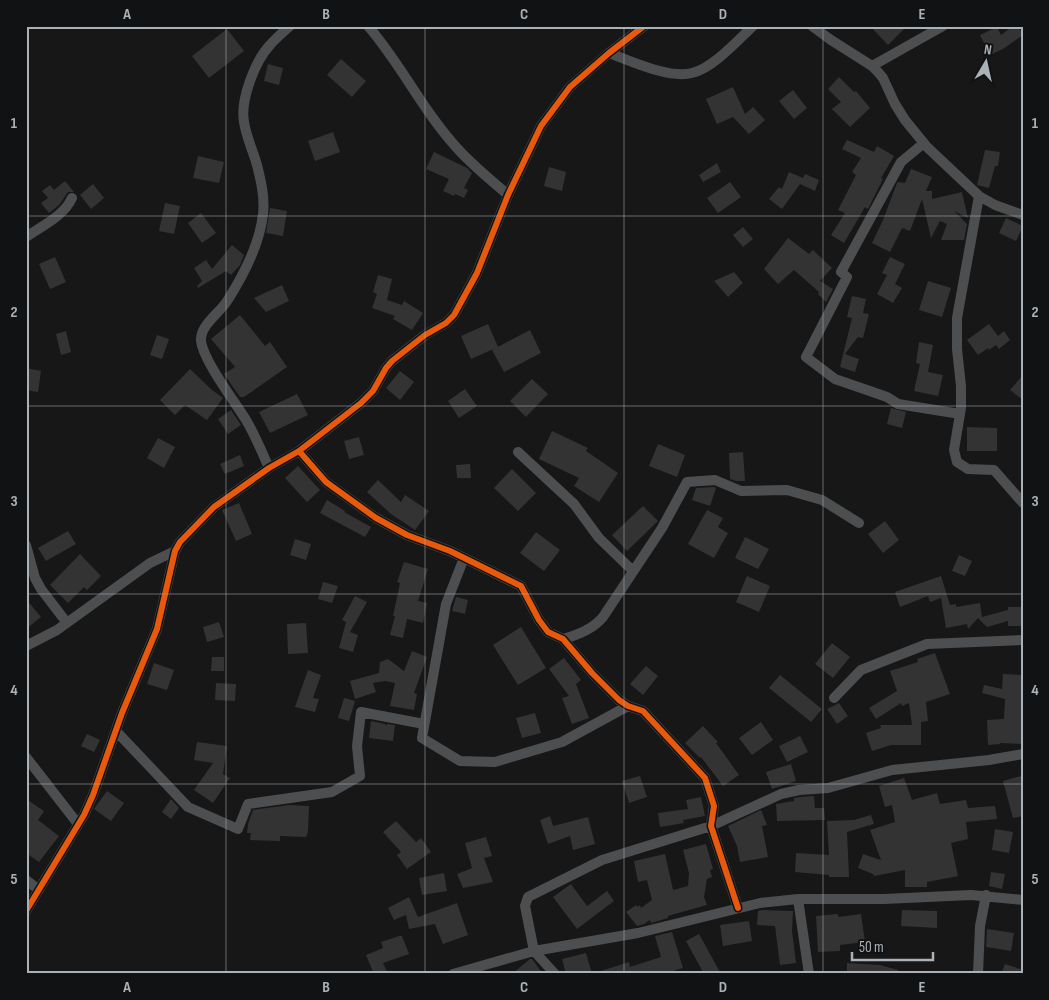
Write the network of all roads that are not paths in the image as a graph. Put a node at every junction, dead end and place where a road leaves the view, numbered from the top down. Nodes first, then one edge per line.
1 (290, 26) edge
2 (368, 26) edge
3 (644, 26) edge
4 (753, 26) edge
5 (812, 26) edge
6 (943, 26) edge
7 (609, 53) junction
8 (872, 66) junction
9 (924, 143) junction
10 (508, 195) junction
11 (979, 196) junction
12 (72, 198) dead end
13 (1023, 215) edge
14 (26, 238) edge
15 (960, 414) junction
16 (299, 451) junction
17 (518, 452) dead end
18 (269, 468) junction
19 (1023, 503) edge
20 (859, 522) dead end
21 (26, 545) edge
22 (175, 551) junction
23 (464, 558) junction
24 (633, 571) junction
25 (67, 624) junction
26 (563, 639) junction
27 (1023, 640) edge
28 (26, 646) edge
29 (834, 698) dead end
30 (628, 706) junction
31 (424, 724) junction
32 (116, 732) junction
33 (1023, 754) edge
34 (26, 757) edge
35 (78, 824) junction
36 (711, 826) junction
37 (26, 880) edge
38 (39, 890) junction
39 (986, 895) junction
40 (798, 899) junction
41 (1023, 900) edge
42 (738, 908) junction
43 (26, 911) edge
44 (534, 950) junction
45 (453, 974) edge
46 (554, 974) edge
47 (809, 974) edge
48 (978, 974) edge

1 - 18 street
2 - 10 street
3 - 7 street
4 - 7 street
5 - 8 street
6 - 8 street
7 - 10 street
8 - 9 street
9 - 11 street
9 - 15 street
10 - 16 street
11 - 13 street
11 - 15 street
12 - 14 street
15 - 19 street
16 - 18 street
16 - 23 street
17 - 24 street
18 - 22 street
20 - 24 street
21 - 25 street
22 - 25 street
22 - 32 street
23 - 26 street
23 - 31 street
24 - 26 street
25 - 28 street
26 - 30 street
27 - 29 street
30 - 31 street
30 - 36 street
31 - 32 street
32 - 35 street
33 - 36 street
34 - 35 street
35 - 38 street
36 - 42 street
36 - 44 street
37 - 38 street
38 - 43 street
39 - 40 street
39 - 41 street
39 - 48 street
40 - 42 street
40 - 47 street
42 - 44 street
44 - 45 street
44 - 46 street

